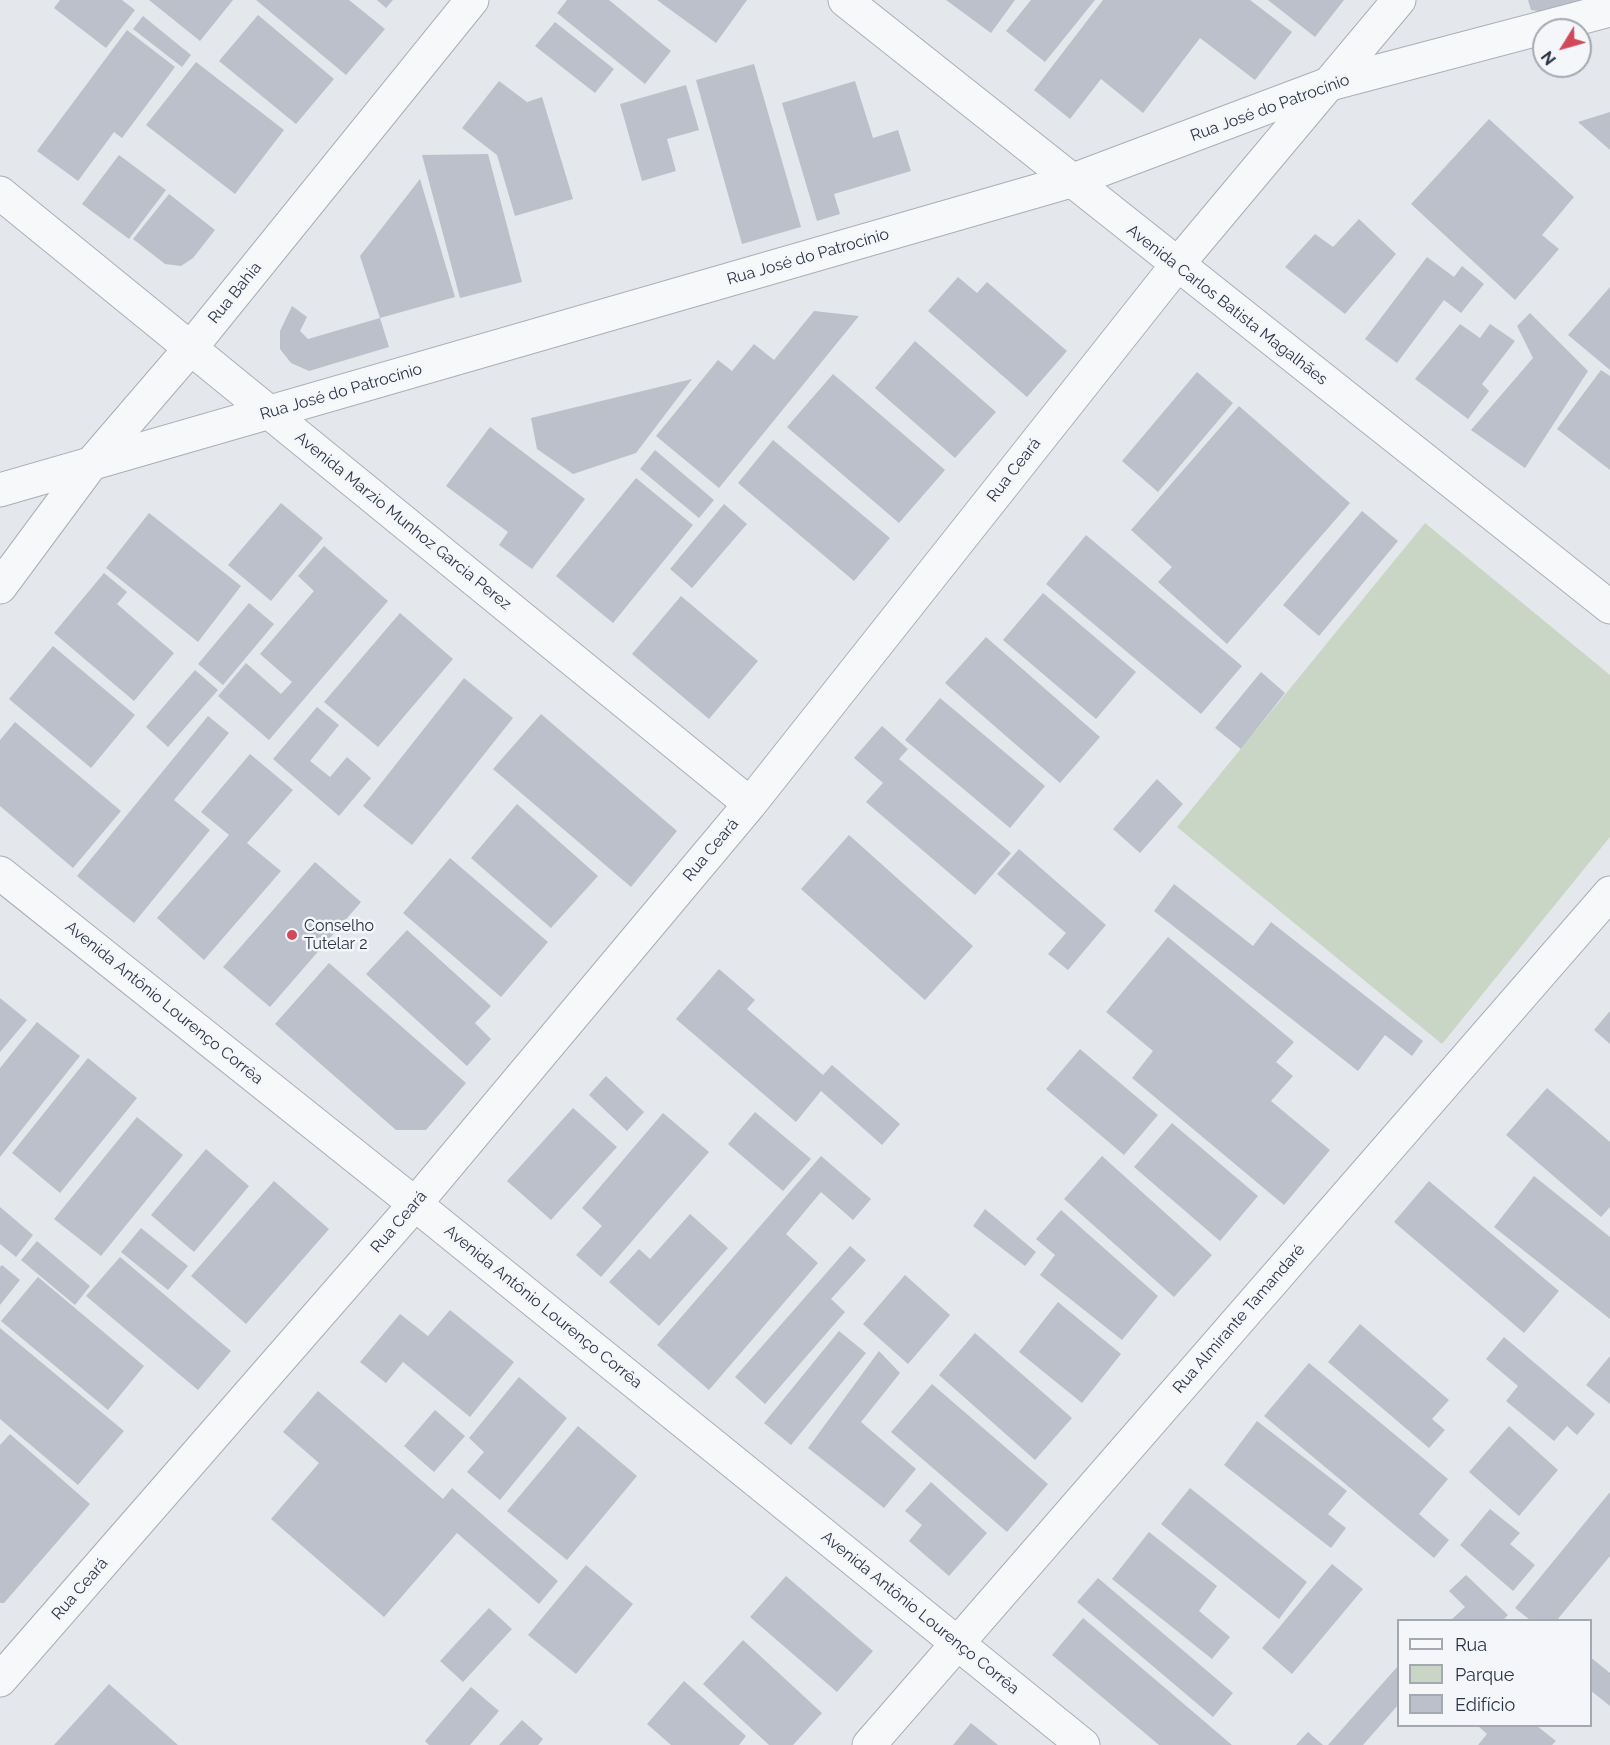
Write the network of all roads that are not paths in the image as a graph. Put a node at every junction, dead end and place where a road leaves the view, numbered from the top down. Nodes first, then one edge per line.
1 (472, 0) edge
2 (845, 0) edge
3 (1399, 0) edge
4 (1610, 10) edge
5 (1326, 85) junction
6 (1071, 181) junction
7 (0, 193) edge
8 (1176, 265) junction
9 (189, 350) junction
10 (269, 412) junction
11 (91, 464) junction
12 (0, 490) edge
13 (0, 587) edge
14 (1610, 607) edge
15 (750, 804) junction
16 (0, 873) edge
17 (1610, 893) edge
18 (415, 1204) junction
19 (957, 1643) junction
20 (0, 1680) edge
21 (869, 1745) edge
22 (1083, 1745) edge

1 - 9 street, Rua Bahia
2 - 6 street, Avenida Carlos Batista Magalhães
3 - 5 street, Rua Ceará
4 - 5 street, Rua José do Patrocínio
5 - 6 street, Rua José do Patrocínio
5 - 8 street, Rua Ceará
6 - 8 street, Avenida Carlos Batista Magalhães
6 - 10 street, Rua José do Patrocínio
7 - 9 street, Avenida Marzio Munhoz Garcia Perez
8 - 14 street, Avenida Carlos Batista Magalhães
8 - 15 street, Rua Ceará
9 - 10 street, Avenida Marzio Munhoz Garcia Perez
9 - 11 street, Rua Bahia
10 - 11 street, Rua José do Patrocínio
10 - 15 street, Avenida Marzio Munhoz Garcia Perez
11 - 12 street, Rua José do Patrocínio
11 - 13 street, Rua Bahia
15 - 18 street, Rua Ceará
16 - 18 street, Avenida Antônio Lourenço Corrêa
17 - 19 street, Rua Almirante Tamandaré
18 - 19 street, Avenida Antônio Lourenço Corrêa
18 - 20 street, Rua Ceará
19 - 21 street, Rua Almirante Tamandaré
19 - 22 street, Avenida Antônio Lourenço Corrêa

